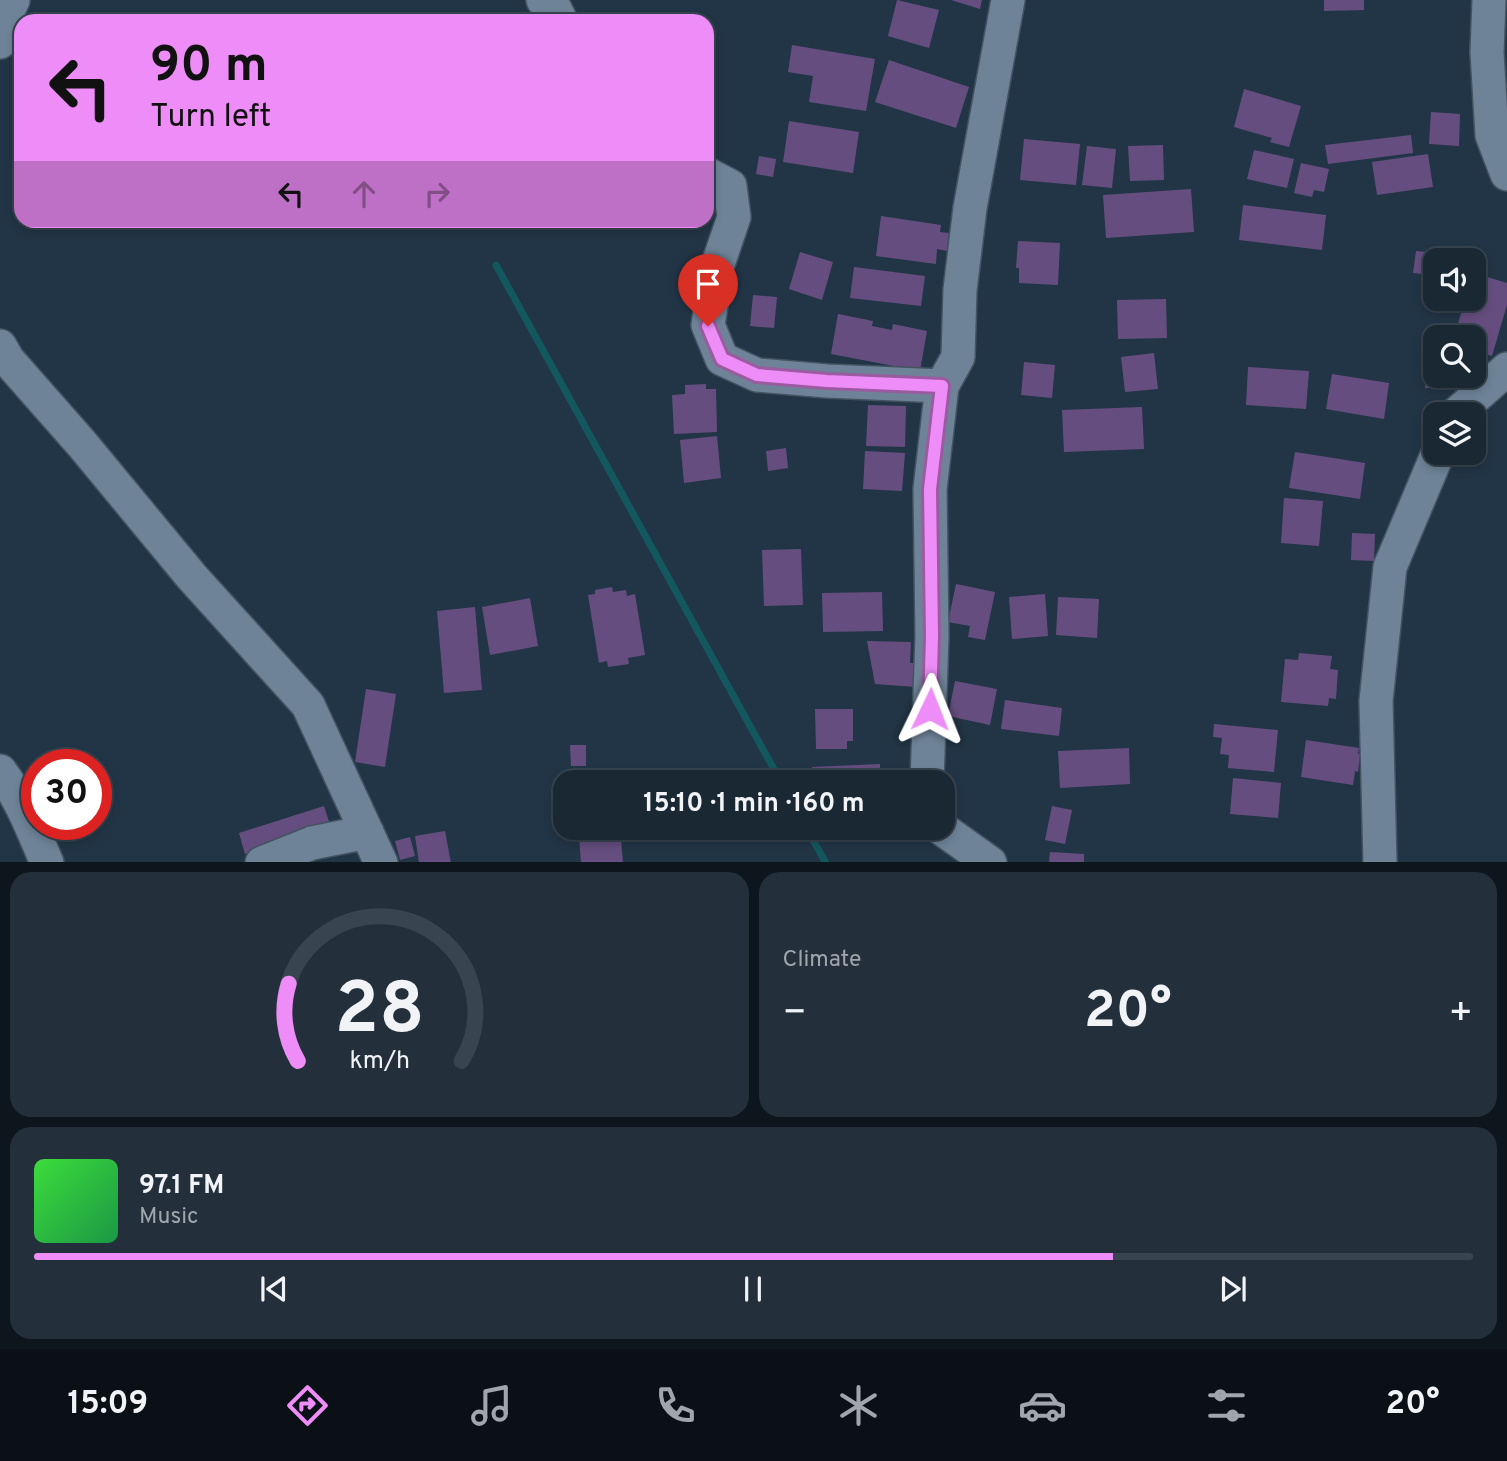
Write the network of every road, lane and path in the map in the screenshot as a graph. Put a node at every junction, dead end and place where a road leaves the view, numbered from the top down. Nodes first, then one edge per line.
1 (13, 0) edge
2 (543, 0) edge
3 (1008, 0) edge
4 (1489, 0) edge
5 (558, 14) edge
6 (0, 42) edge
7 (1507, 174) edge
8 (714, 178) edge
9 (0, 346) edge
10 (1507, 369) edge
11 (942, 386) junction
12 (1470, 402) edge
13 (1433, 465) edge
14 (928, 770) edge
15 (0, 771) edge
16 (367, 832) junction
17 (955, 838) edge
18 (47, 862) edge
19 (264, 862) edge
20 (381, 862) edge
21 (989, 862) edge
22 (1380, 862) edge

1 - 6 street
2 - 5 street
3 - 11 street
4 - 7 street
8 - 11 street
9 - 16 street
10 - 12 street
11 - 14 street
13 - 22 street
15 - 18 street
16 - 19 street
16 - 20 street
17 - 21 street

